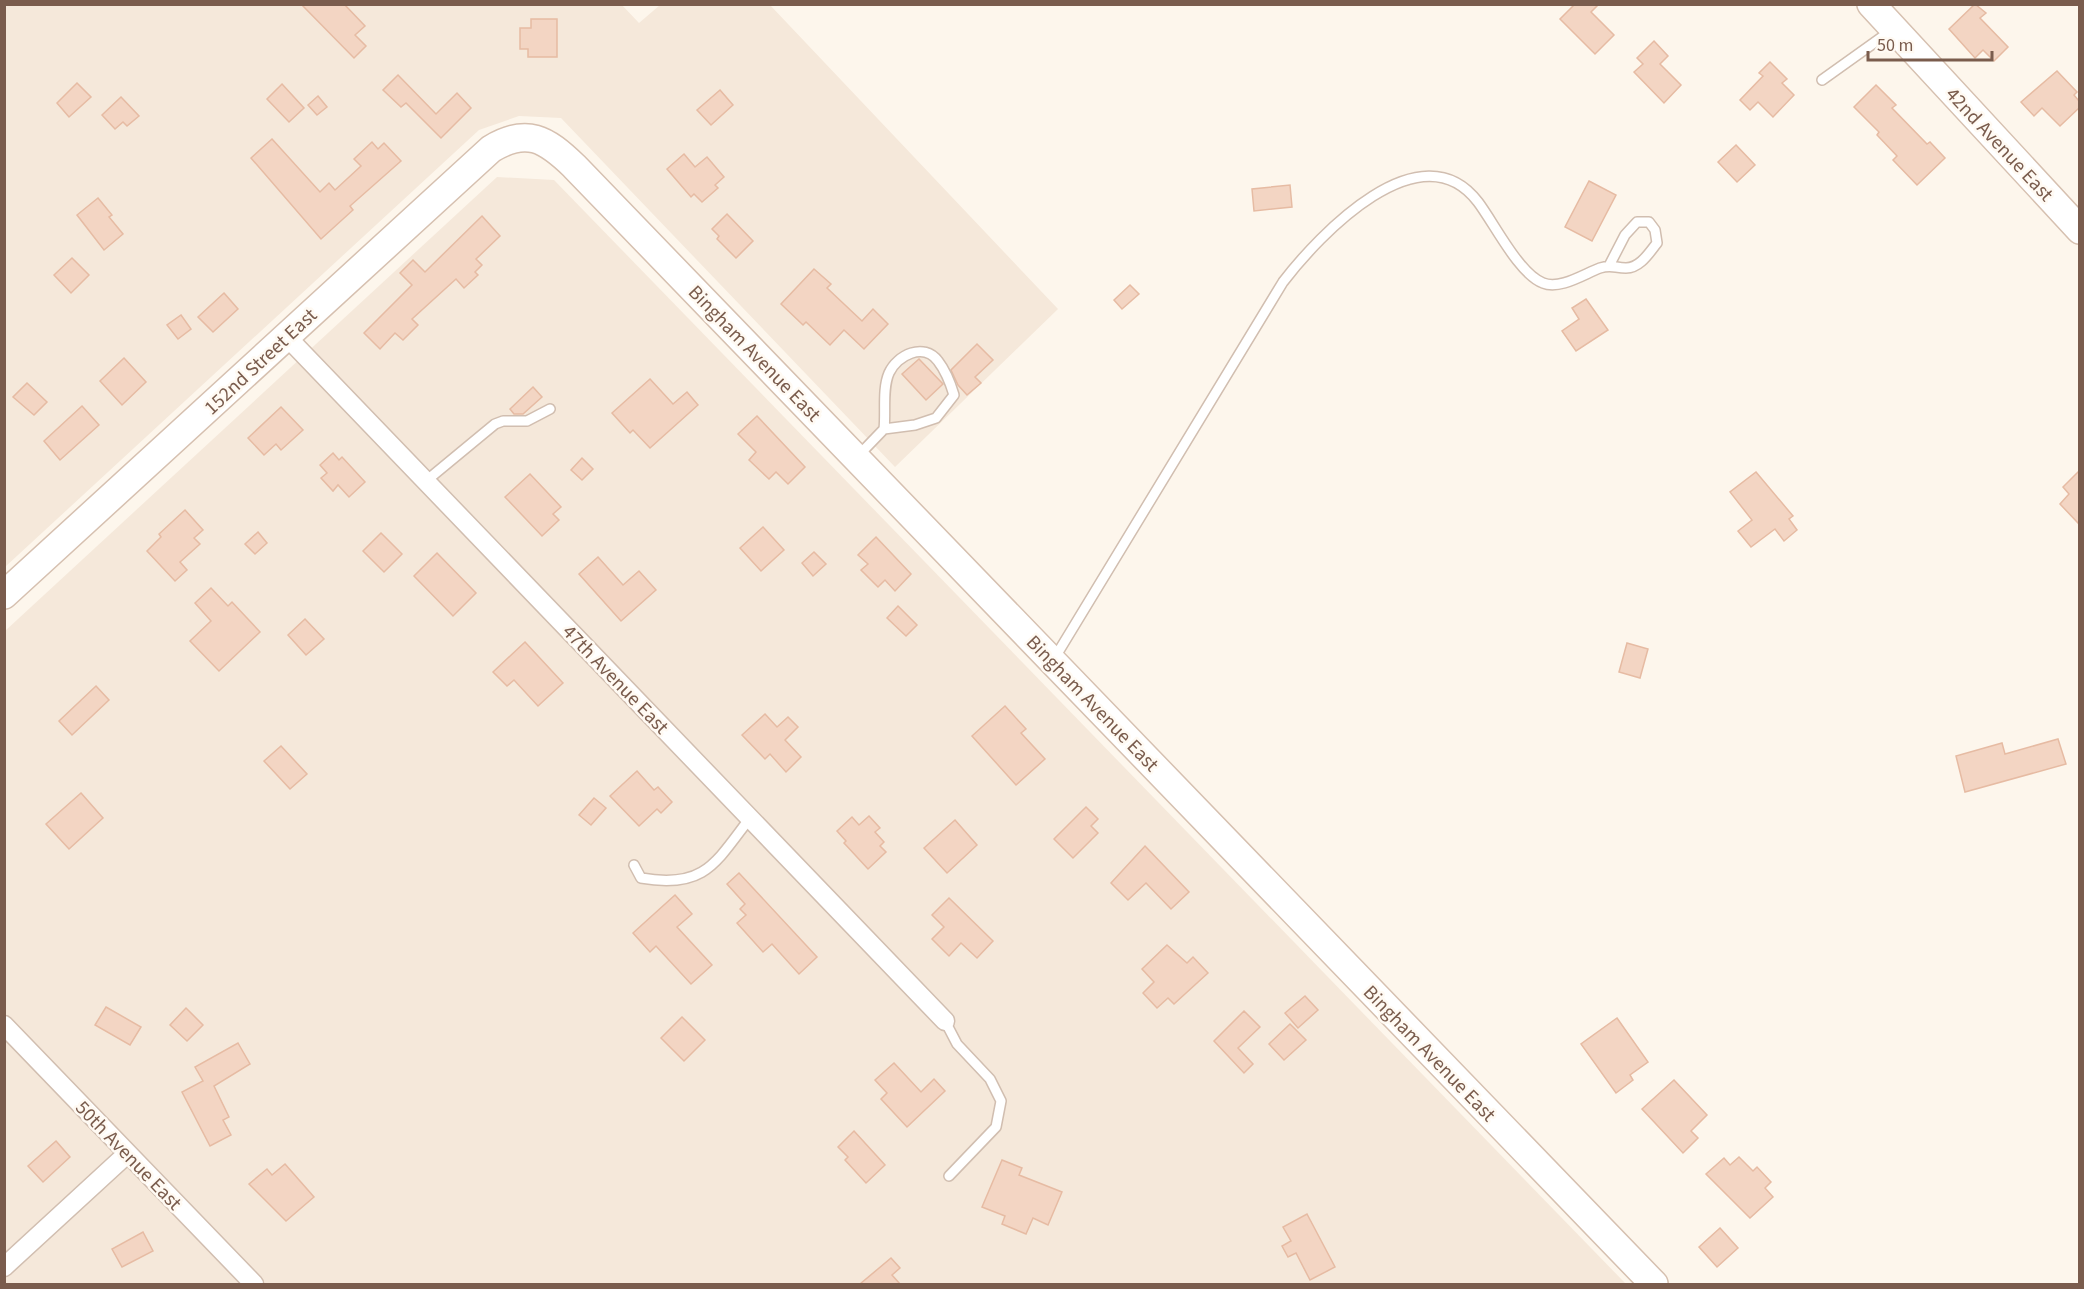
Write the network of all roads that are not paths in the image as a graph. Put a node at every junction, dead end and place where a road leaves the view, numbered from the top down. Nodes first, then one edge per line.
1 (1871, 4) edge
2 (1894, 29) junction
3 (1822, 80) dead end
4 (522, 137) joint
5 (2079, 230) edge
6 (1610, 264) junction
7 (286, 337) junction
8 (550, 410) dead end
9 (884, 429) junction
10 (856, 458) junction
11 (426, 481) junction
12 (4, 596) edge
13 (1053, 661) junction
14 (750, 818) junction
15 (634, 865) dead end
16 (945, 1021) joint
17 (4, 1025) edge
18 (127, 1154) junction
19 (949, 1176) dead end
20 (4, 1267) edge
21 (254, 1284) edge
22 (1653, 1284) edge

1 - 2 street, 42nd Avenue East
2 - 3 lane
2 - 5 street, 42nd Avenue East
4 - 7 street, 152nd Street East
4 - 10 street, Bingham Avenue East
6 - 6 lane
6 - 13 lane
7 - 11 street, 47th Avenue East
7 - 12 street, 152nd Street East
8 - 11 lane
9 - 9 lane
9 - 10 lane
10 - 13 street, Bingham Avenue East
11 - 14 street, 47th Avenue East
13 - 22 street, Bingham Avenue East
14 - 15 lane
14 - 16 street, 47th Avenue East
16 - 19 lane
17 - 18 street, 50th Avenue East
18 - 20 street
18 - 21 street, 50th Avenue East

